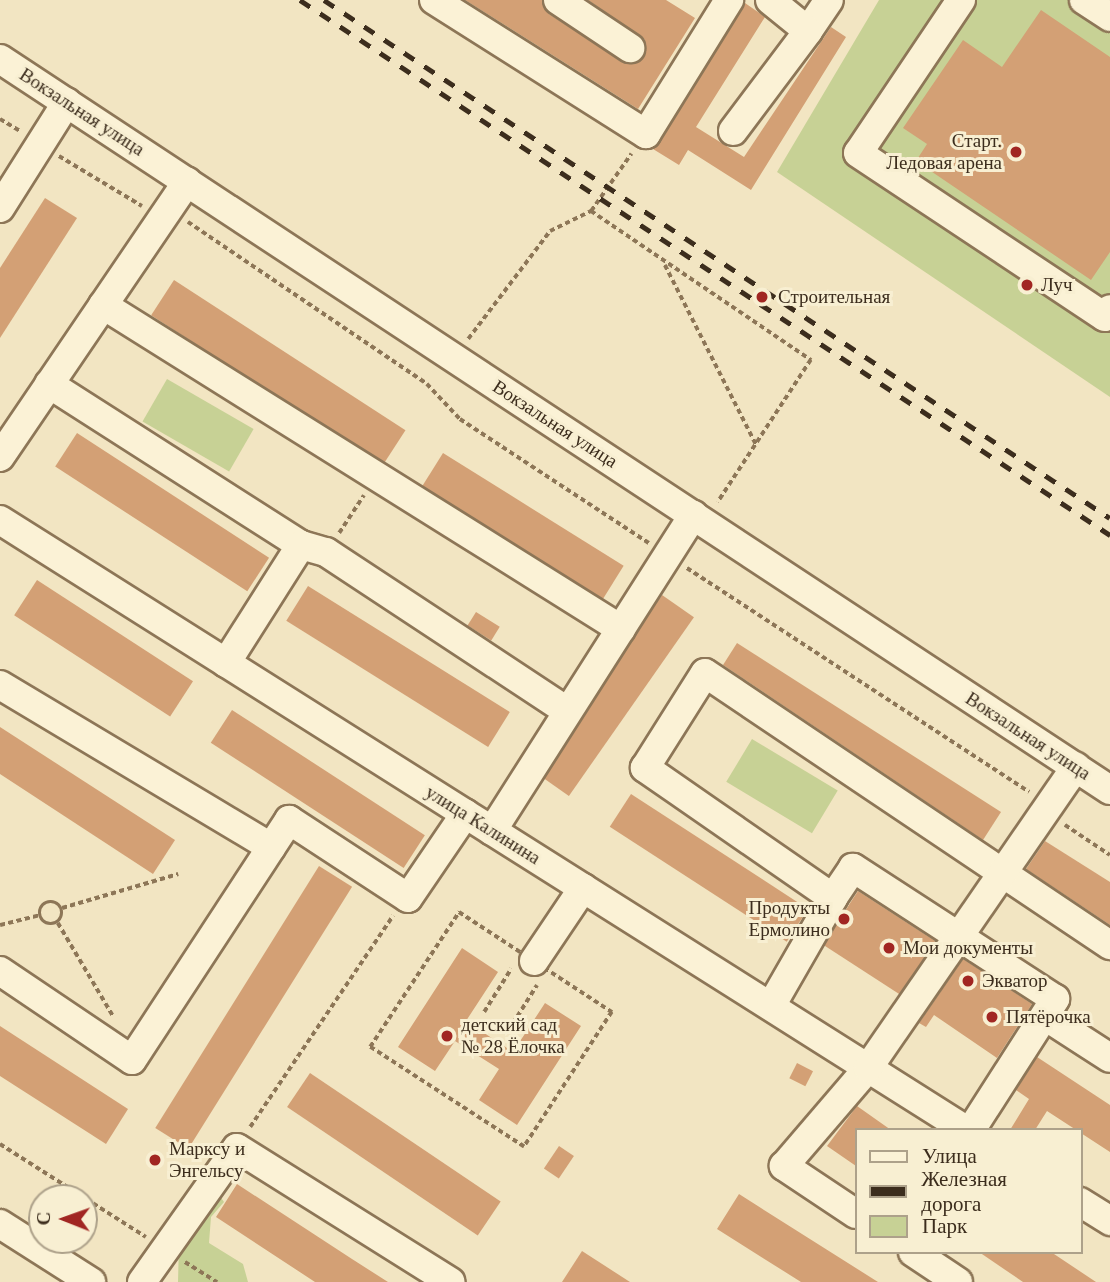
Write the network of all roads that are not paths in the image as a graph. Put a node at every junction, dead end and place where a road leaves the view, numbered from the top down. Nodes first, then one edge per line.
1 (434, 0) edge
2 (558, 0) edge
3 (770, 0) edge
4 (829, 0) edge
5 (961, 0) edge
6 (1084, 0) edge
7 (717, 4) edge
8 (1110, 17) edge
9 (808, 31) junction
10 (630, 48) dead end
11 (0, 59) edge
12 (66, 102) junction
13 (733, 131) dead end
14 (187, 182) junction
15 (0, 208) edge
16 (103, 305) junction
17 (1110, 309) edge
18 (49, 384) junction
19 (0, 457) edge
20 (0, 520) edge
21 (703, 521) junction
22 (314, 549) junction
23 (621, 629) junction
24 (226, 663) junction
25 (0, 685) edge
26 (567, 712) junction
27 (1076, 767) junction
28 (1110, 790) edge
29 (465, 814) junction
30 (492, 831) junction
31 (271, 847) junction
32 (1002, 872) junction
33 (583, 888) junction
34 (833, 898) junction
35 (958, 932) junction
36 (1110, 945) edge
37 (535, 961) road end
38 (0, 971) edge
39 (771, 1006) junction
40 (1045, 1016) junction
41 (1110, 1058) edge
42 (868, 1068) junction
43 (965, 1128) edge
44 (969, 1128) edge
45 (1082, 1203) edge
46 (855, 1213) edge
47 (1110, 1221) edge
48 (1, 1226) edge
49 (916, 1254) edge
50 (91, 1282) edge
51 (142, 1282) edge
52 (452, 1282) edge
53 (958, 1282) edge

1 - 7 street
2 - 10 street
3 - 9 street
4 - 9 street
5 - 17 street
6 - 8 street
9 - 13 street
11 - 12 street, Вокзальная улица
12 - 14 street, Вокзальная улица
12 - 15 street
14 - 16 street
14 - 21 street, Вокзальная улица
16 - 18 street
16 - 23 street
18 - 19 street
18 - 22 street
20 - 24 street, улица Калинина
21 - 23 street
21 - 27 street, Вокзальная улица
22 - 24 street
22 - 26 street
23 - 26 street
24 - 29 street, улица Калинина
25 - 31 street
26 - 30 street
27 - 28 street, Вокзальная улица
27 - 32 street
29 - 30 street, улица Калинина
29 - 31 street
30 - 33 street, улица Калинина
31 - 38 street
32 - 34 street
32 - 35 street
32 - 36 street
33 - 37 street
33 - 39 street, улица Калинина
34 - 35 street
34 - 39 street
35 - 40 street
35 - 42 street
39 - 42 street, улица Калинина
40 - 41 street
40 - 44 street
42 - 43 street, улица Калинина
42 - 46 street
45 - 47 street
48 - 50 street
49 - 53 street
51 - 52 street

